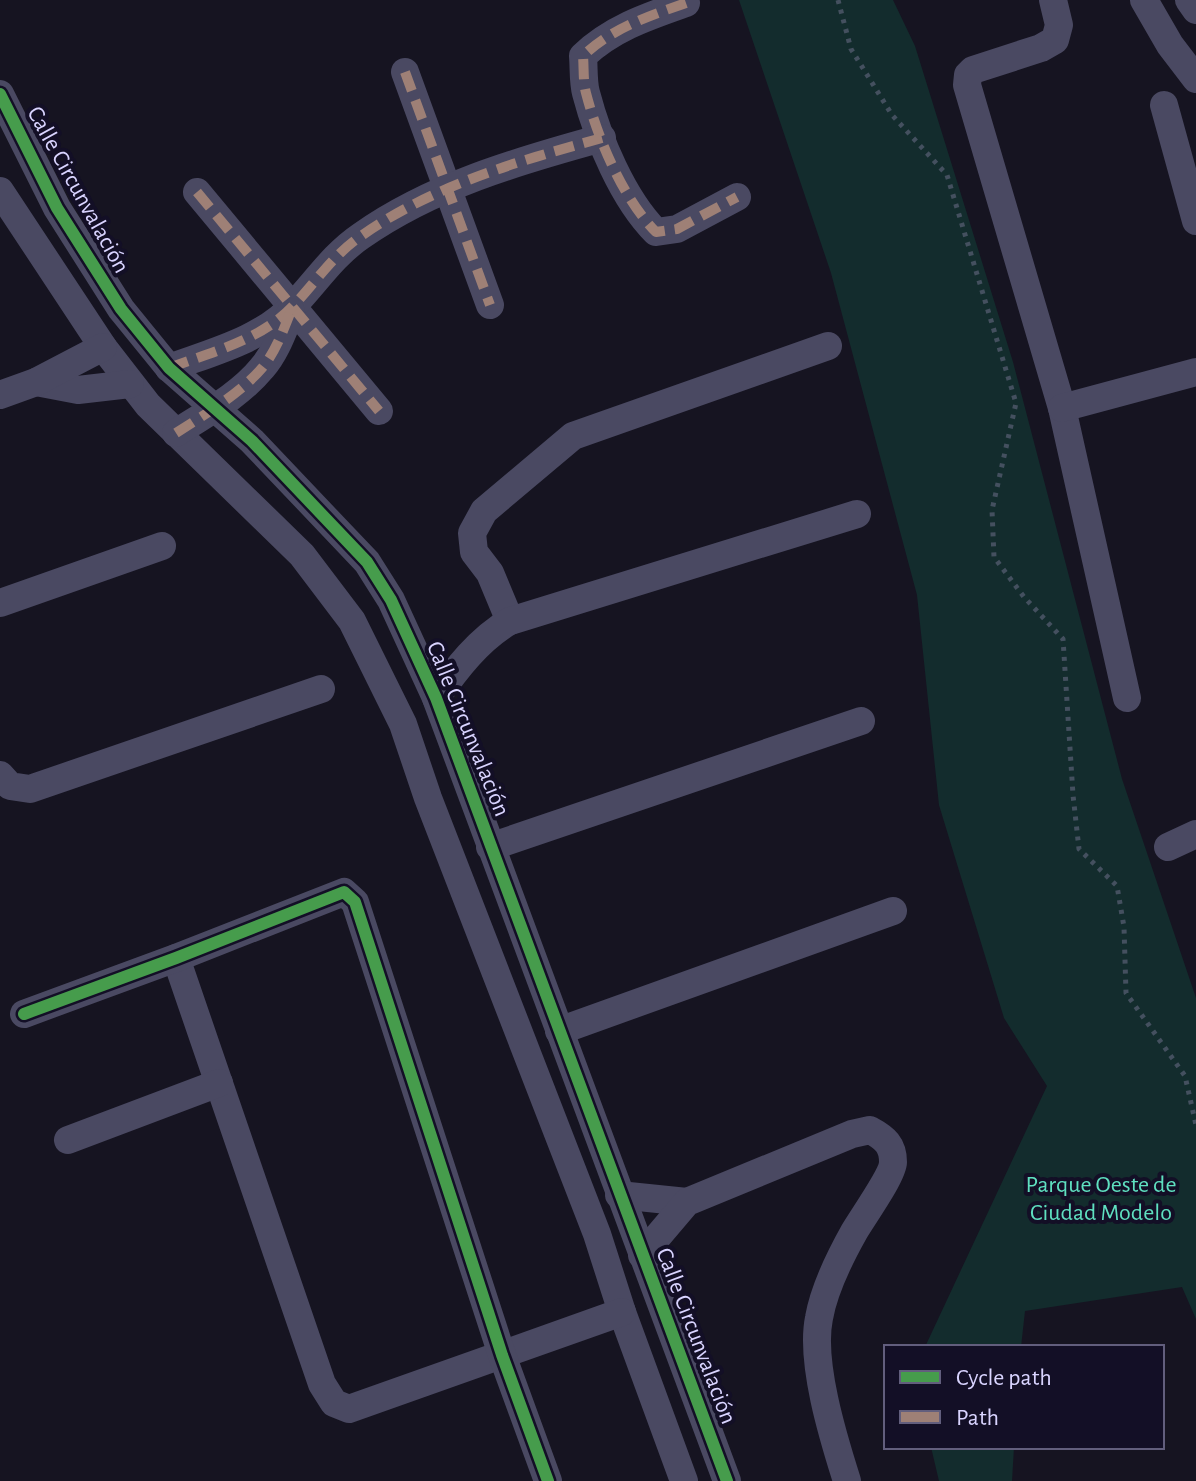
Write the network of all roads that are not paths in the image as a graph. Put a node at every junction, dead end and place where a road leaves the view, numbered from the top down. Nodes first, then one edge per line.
1 (1053, 0) edge
2 (1144, 0) edge
3 (1189, 0) edge
4 (686, 3) dead end
5 (1196, 10) edge
6 (405, 72) dead end
7 (1196, 79) edge
8 (0, 94) edge
9 (1164, 105) dead end
10 (602, 138) junction
11 (448, 189) junction
12 (0, 191) edge
13 (197, 192) dead end
14 (737, 197) dead end
15 (1196, 221) edge
16 (490, 305) dead end
17 (293, 307) junction
18 (828, 346) dead end
19 (103, 347) junction
20 (169, 368) junction
21 (1196, 372) edge
22 (36, 382) junction
23 (130, 384) junction
24 (0, 395) edge
25 (216, 407) junction
26 (1062, 408) junction
27 (379, 411) dead end
28 (176, 433) junction
29 (857, 514) dead end
30 (162, 546) dead end
31 (0, 603) edge
32 (510, 621) junction
33 (321, 689) dead end
34 (436, 698) junction
35 (1127, 698) dead end
36 (861, 721) dead end
37 (0, 775) edge
38 (1196, 834) edge
39 (490, 847) junction
40 (1168, 847) dead end
41 (893, 911) dead end
42 (176, 958) junction
43 (24, 1014) dead end
44 (559, 1031) junction
45 (219, 1083) junction
46 (68, 1140) dead end
47 (619, 1195) junction
48 (687, 1202) junction
49 (630, 1224) junction
50 (597, 1234) junction
51 (642, 1255) junction
52 (622, 1312) junction
53 (502, 1355) junction
54 (548, 1481) edge
55 (684, 1481) edge
56 (727, 1481) edge
57 (847, 1481) edge

1 - 26 street
2 - 7 street
3 - 5 street
4 - 10 street
6 - 11 street
8 - 20 street, Calle Circunvalación
9 - 15 street
10 - 11 street
10 - 14 street
11 - 16 street
11 - 17 street
12 - 19 street
13 - 17 street
17 - 20 street
17 - 25 street
17 - 27 street
18 - 32 street
19 - 22 street
19 - 23 street
20 - 25 street, Calle Circunvalación
21 - 26 street
22 - 23 street
22 - 24 street
23 - 28 street
25 - 28 street
25 - 34 street, Calle Circunvalación
26 - 35 street
28 - 50 street
29 - 32 street
30 - 31 street
32 - 34 street
33 - 37 street
34 - 39 street, Calle Circunvalación
36 - 39 street
38 - 40 street
39 - 44 street, Calle Circunvalación
41 - 44 street
42 - 43 street
42 - 45 street
42 - 53 street
44 - 47 street, Calle Circunvalación
45 - 46 street
45 - 53 street
47 - 48 street
47 - 49 street, Calle Circunvalación
48 - 51 street
48 - 57 street
49 - 50 street
49 - 51 street, Calle Circunvalación
50 - 52 street
51 - 56 street, Calle Circunvalación
52 - 53 street
52 - 55 street
53 - 54 street

